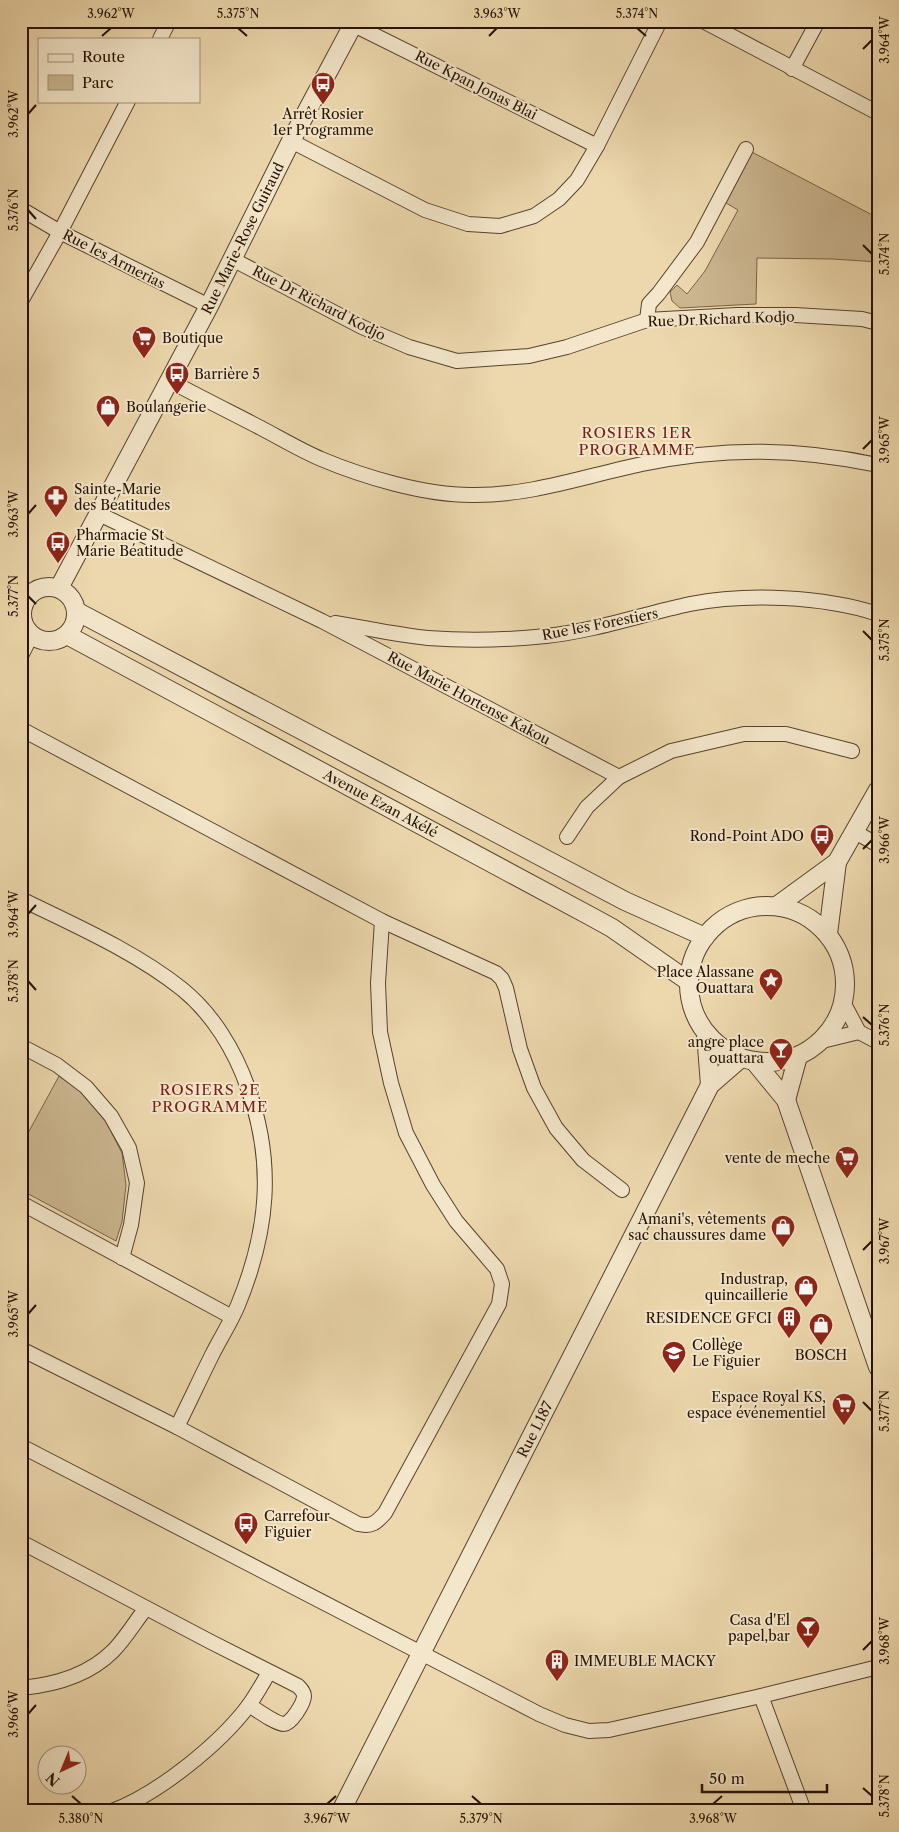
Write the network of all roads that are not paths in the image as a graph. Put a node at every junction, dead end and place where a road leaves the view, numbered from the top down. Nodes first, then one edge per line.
1 (170, 21) edge
2 (660, 21) edge
3 (703, 21) edge
4 (818, 21) edge
5 (354, 23) edge
6 (161, 38) edge
7 (792, 69) junction
8 (127, 102) edge
9 (878, 113) edge
10 (292, 141) junction
11 (597, 146) junction
12 (746, 149) dead end
13 (21, 209) edge
14 (60, 232) junction
15 (232, 259) junction
16 (21, 302) edge
17 (209, 306) junction
18 (646, 320) junction
19 (878, 323) edge
20 (170, 381) junction
21 (878, 465) edge
22 (99, 514) junction
23 (59, 588) junction
24 (23, 601) edge
25 (76, 611) junction
26 (878, 614) edge
27 (322, 621) junction
28 (32, 634) junction
29 (67, 635) junction
30 (21, 656) edge
31 (21, 729) edge
32 (852, 751) dead end
33 (620, 777) junction
34 (878, 790) edge
35 (855, 832) junction
36 (567, 837) dead end
37 (878, 845) edge
38 (837, 862) junction
39 (21, 899) edge
40 (778, 905) junction
41 (382, 921) junction
42 (828, 934) junction
43 (705, 937) junction
44 (688, 981) junction
45 (844, 1004) junction
46 (859, 1032) junction
47 (706, 1033) junction
48 (822, 1041) junction
49 (878, 1042) edge
50 (21, 1046) edge
51 (798, 1056) junction
52 (747, 1060) junction
53 (710, 1085) junction
54 (786, 1100) junction
55 (622, 1190) dead end
56 (21, 1203) edge
57 (122, 1258) junction
58 (232, 1317) junction
59 (21, 1349) edge
60 (878, 1367) edge
61 (177, 1427) junction
62 (21, 1446) edge
63 (21, 1542) edge
64 (146, 1608) junction
65 (421, 1654) junction
66 (878, 1667) edge
67 (269, 1672) junction
68 (21, 1688) edge
69 (761, 1696) junction
70 (249, 1705) junction
71 (112, 1811) edge
72 (341, 1811) edge
73 (804, 1811) edge

1 - 6 street
2 - 11 street
3 - 7 street
4 - 7 street
5 - 10 street, Rue Marie-Rose Guiraud
5 - 11 street, Rue Kpan Jonas Blai
7 - 9 street
8 - 14 street
10 - 11 street
10 - 15 street, Rue Marie-Rose Guiraud
12 - 18 street
13 - 14 street, Rue les Armerias
14 - 16 street
14 - 17 street, Rue les Armerias
15 - 17 street, Rue Marie-Rose Guiraud
15 - 18 street, Rue Dr Richard Kodjo
17 - 20 street, Rue Marie-Rose Guiraud
18 - 19 street, Rue Dr Richard Kodjo
20 - 21 street
20 - 22 street, Rue Marie-Rose Guiraud
22 - 23 street, Rue Marie-Rose Guiraud
22 - 27 street, Rue Marie Hortense Kakou
23 - 24 street
23 - 25 street
24 - 28 street
25 - 29 street
25 - 43 street, Avenue Ezan Akélé
26 - 27 street, Rue les Forestiers
27 - 33 street, Rue Marie Hortense Kakou
28 - 29 street
28 - 30 street
29 - 44 street, Avenue Ezan Akélé
31 - 41 street
32 - 33 street
33 - 36 street
34 - 35 street
35 - 37 street
35 - 38 street
38 - 40 street
38 - 42 street
39 - 58 street
40 - 42 street
40 - 43 street
41 - 55 street
41 - 61 street
42 - 45 street
43 - 44 street
44 - 47 street
45 - 46 street
45 - 48 street
46 - 48 street
46 - 49 street
47 - 52 street
47 - 53 street
48 - 51 street
50 - 57 street
51 - 52 street
51 - 54 street
52 - 53 street, Rue L187
52 - 54 street
53 - 65 street, Rue L187
54 - 60 street
56 - 57 street
57 - 58 street
58 - 61 street
59 - 61 street
62 - 65 street
63 - 64 street
64 - 67 street
64 - 68 street
65 - 69 street
65 - 72 street, Rue L187
66 - 69 street
67 - 70 street
67 - 70 street
69 - 73 street
70 - 71 street

